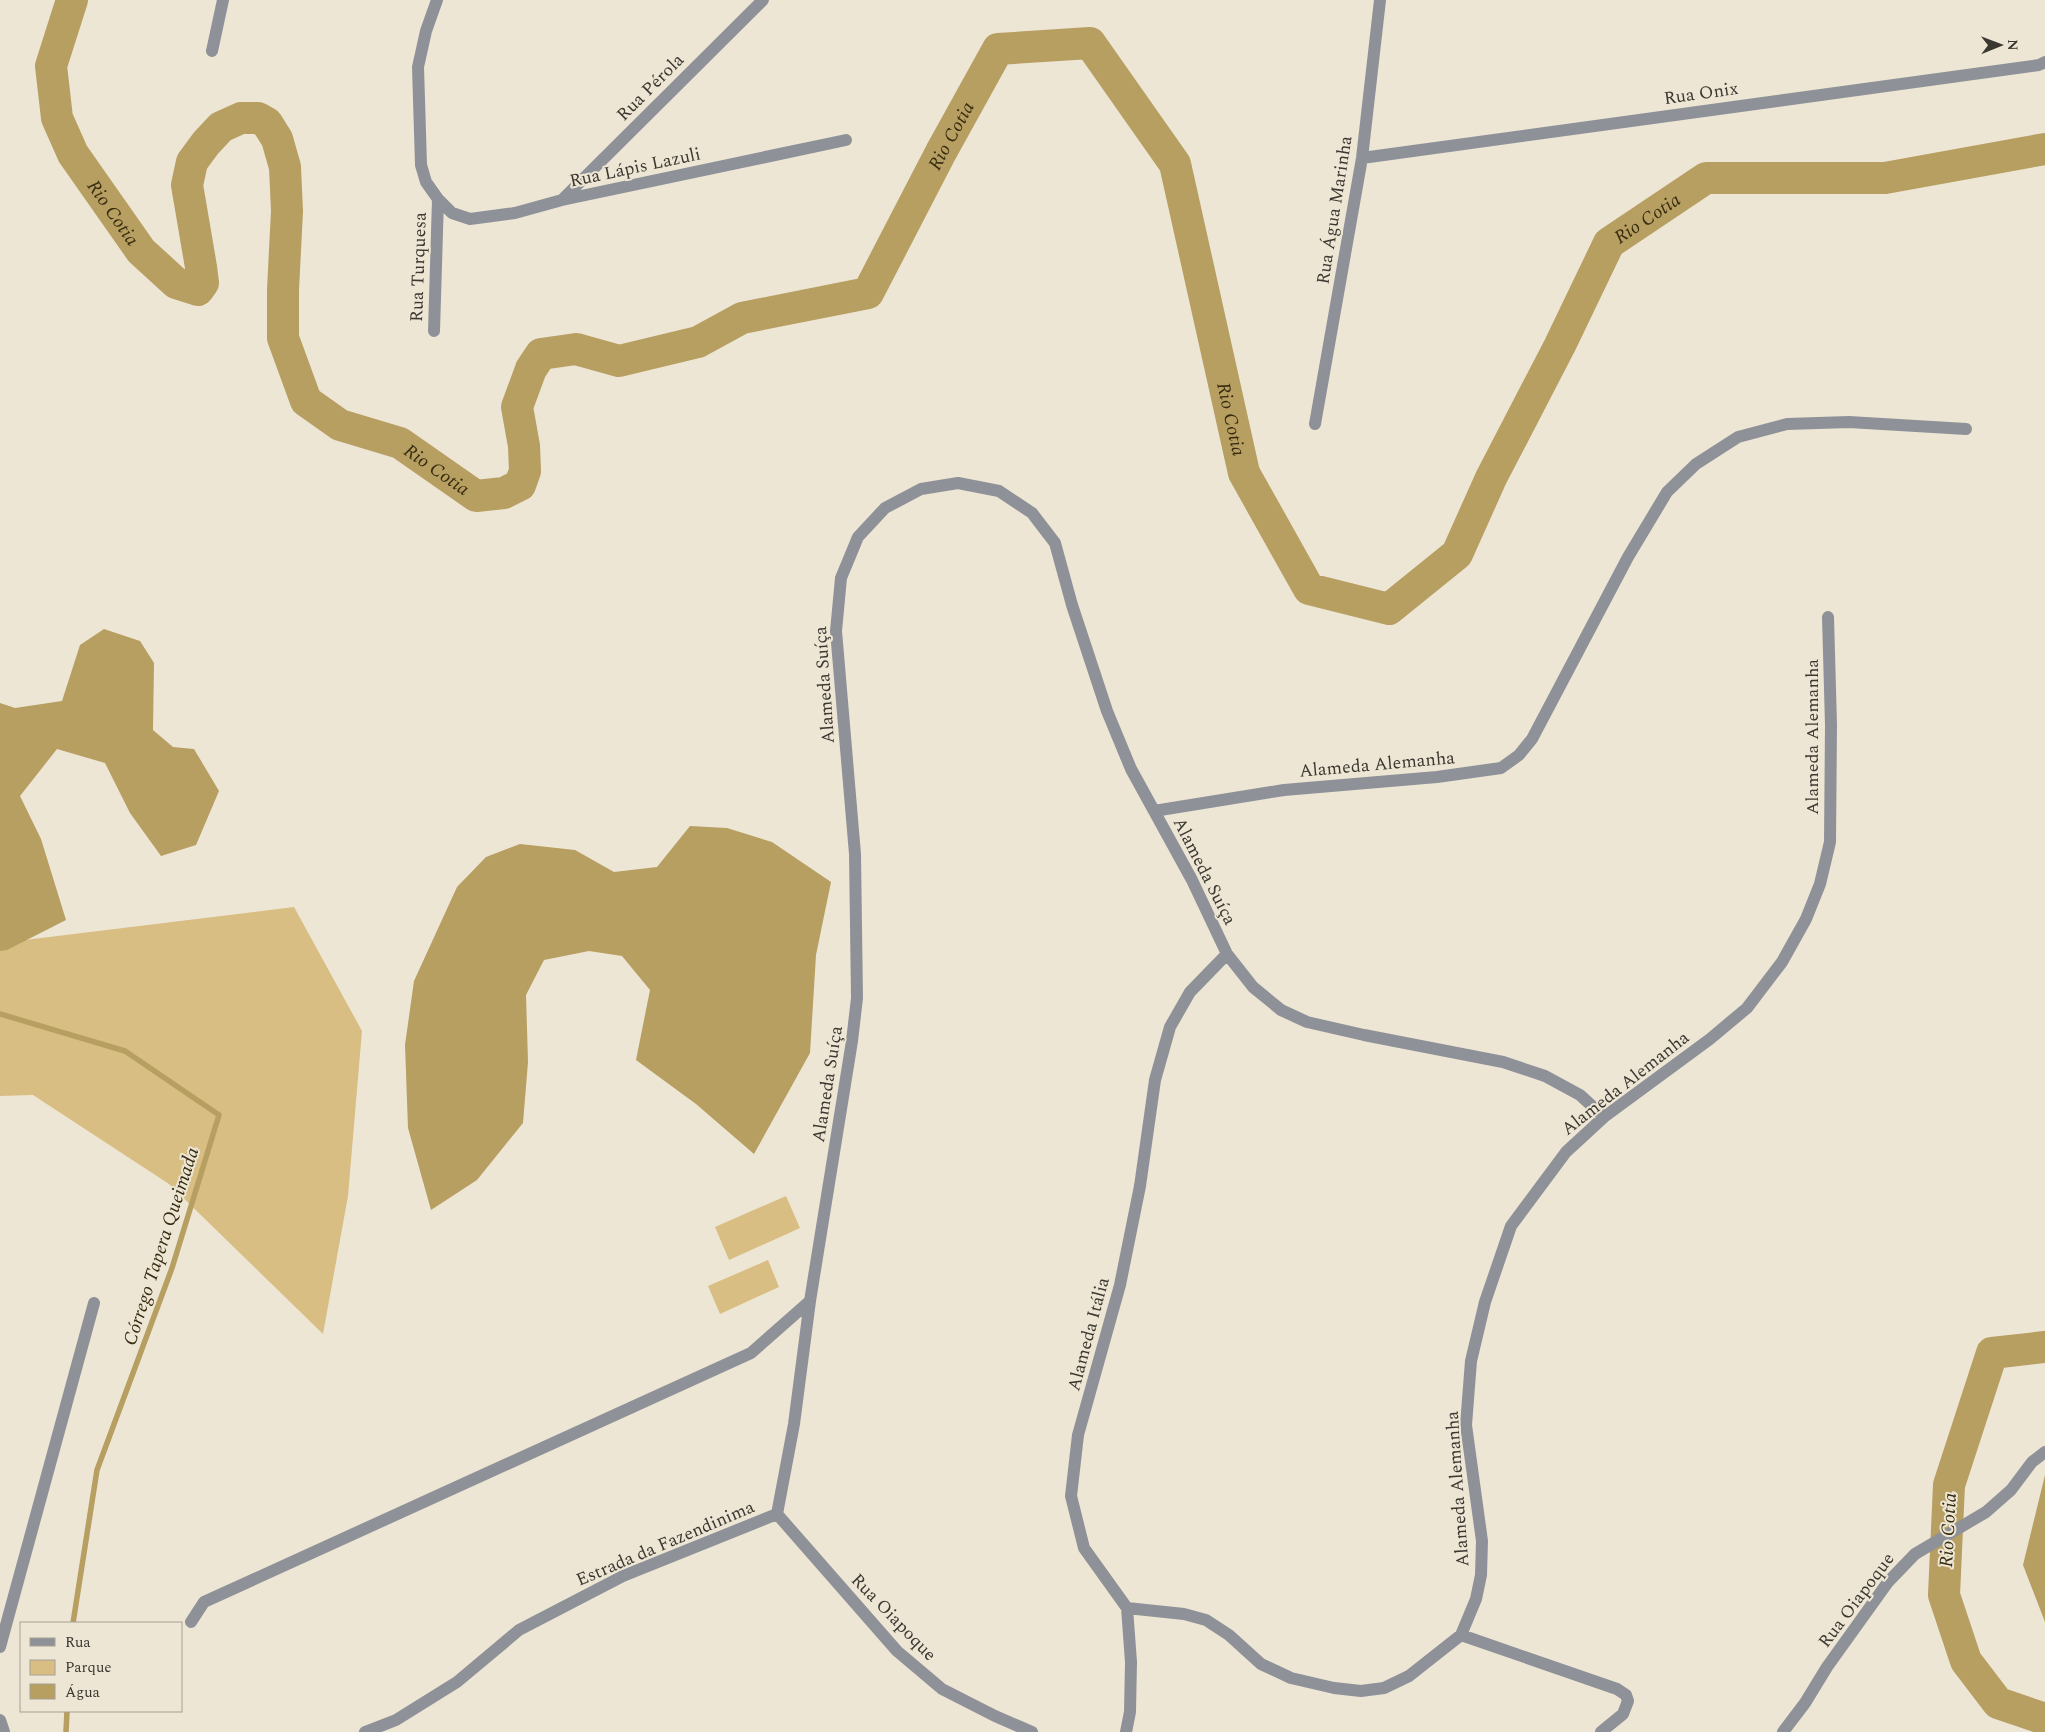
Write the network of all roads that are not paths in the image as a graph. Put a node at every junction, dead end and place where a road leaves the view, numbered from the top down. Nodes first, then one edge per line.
1 (223, 0) edge
2 (437, 0) edge
3 (763, 0) edge
4 (1380, 0) edge
5 (212, 51) dead end
6 (2045, 62) edge
7 (846, 140) dead end
8 (1362, 158) junction
9 (438, 199) junction
10 (562, 200) junction
11 (434, 332) dead end
12 (1315, 424) dead end
13 (1966, 429) dead end
14 (1828, 617) dead end
15 (1154, 811) junction
16 (1228, 954) junction
17 (1604, 1117) junction
18 (810, 1301) junction
19 (94, 1303) dead end
20 (2045, 1452) edge
21 (776, 1514) junction
22 (1127, 1608) junction
23 (191, 1622) dead end
24 (1461, 1635) junction
25 (0, 1647) edge
26 (0, 1720) edge
27 (4, 1732) edge
28 (365, 1732) edge
29 (1032, 1732) edge
30 (1126, 1732) edge
31 (1601, 1732) edge
32 (1783, 1732) edge

1 - 5 street
2 - 9 street, Rua Turquesa
3 - 10 street, Rua Pérola
4 - 8 street, Rua Água Marinha
6 - 8 street, Rua Onix
7 - 10 street, Rua Lápis Lazuli
8 - 12 street, Rua Água Marinha
9 - 10 street, Rua Lápis Lazuli
9 - 11 street, Rua Turquesa
13 - 15 street, Alameda Alemanha
14 - 17 street, Alameda Alemanha
15 - 16 street, Alameda Suíça
15 - 18 street, Alameda Suíça
16 - 17 street, Alameda Suíça
16 - 22 street, Alameda Itália
17 - 24 street, Alameda Alemanha
18 - 21 street, Alameda Suíça
18 - 23 street
19 - 25 street
20 - 32 street, Rua Oiapoque
21 - 28 street, Estrada da Fazendinima
21 - 29 street, Rua Oiapoque
22 - 24 street, Alameda Alemanha
22 - 30 street
24 - 31 street
26 - 27 street

